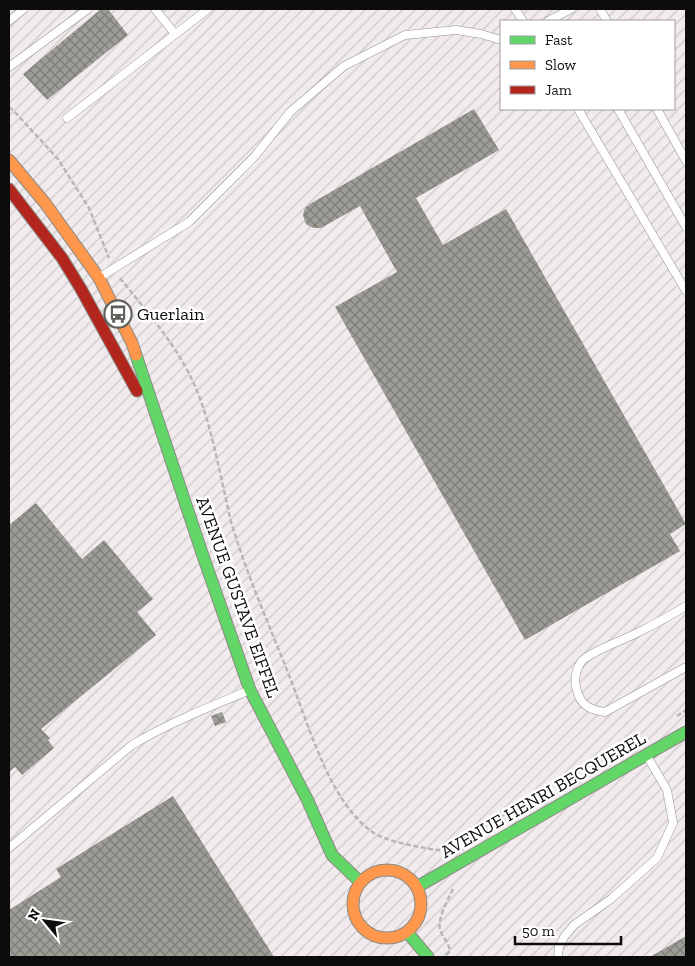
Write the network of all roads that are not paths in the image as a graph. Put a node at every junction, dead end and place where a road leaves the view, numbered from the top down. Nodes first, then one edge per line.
1 (24, 9) edge
2 (88, 9) edge
3 (155, 9) edge
4 (208, 9) edge
5 (516, 9) edge
6 (600, 9) edge
7 (566, 10) edge
8 (522, 20) edge
9 (550, 20) edge
10 (606, 20) edge
11 (9, 21) edge
12 (175, 34) junction
13 (500, 40) edge
14 (9, 67) edge
15 (579, 110) edge
16 (619, 110) edge
17 (658, 110) edge
18 (67, 118) dead end
19 (9, 160) edge
20 (686, 161) edge
21 (9, 189) edge
22 (686, 227) edge
23 (89, 284) junction
24 (686, 291) edge
25 (167, 448) junction
26 (686, 606) edge
27 (686, 667) edge
28 (250, 690) junction
29 (686, 732) edge
30 (646, 755) junction
31 (9, 848) edge
32 (360, 882) junction
33 (417, 887) junction
34 (407, 932) junction
35 (428, 957) edge
36 (558, 957) edge

1 - 11 lane
2 - 14 lane
3 - 12 lane
4 - 12 lane
5 - 8 lane
6 - 10 lane
7 - 9 lane
12 - 18 lane
13 - 23 lane
15 - 24 lane
16 - 22 lane
17 - 20 lane
19 - 23 street, AVENUE GUSTAVE EIFFEL
21 - 23 street, AVENUE GUSTAVE EIFFEL
23 - 25 street, AVENUE GUSTAVE EIFFEL
23 - 25 street, AVENUE GUSTAVE EIFFEL
25 - 28 street, AVENUE GUSTAVE EIFFEL
26 - 27 lane
28 - 31 lane
28 - 32 street, AVENUE GUSTAVE EIFFEL
29 - 30 street, AVENUE HENRI BECQUEREL
30 - 33 street, AVENUE HENRI BECQUEREL
30 - 36 lane
32 - 33 street
32 - 34 street
33 - 34 street
34 - 35 street

